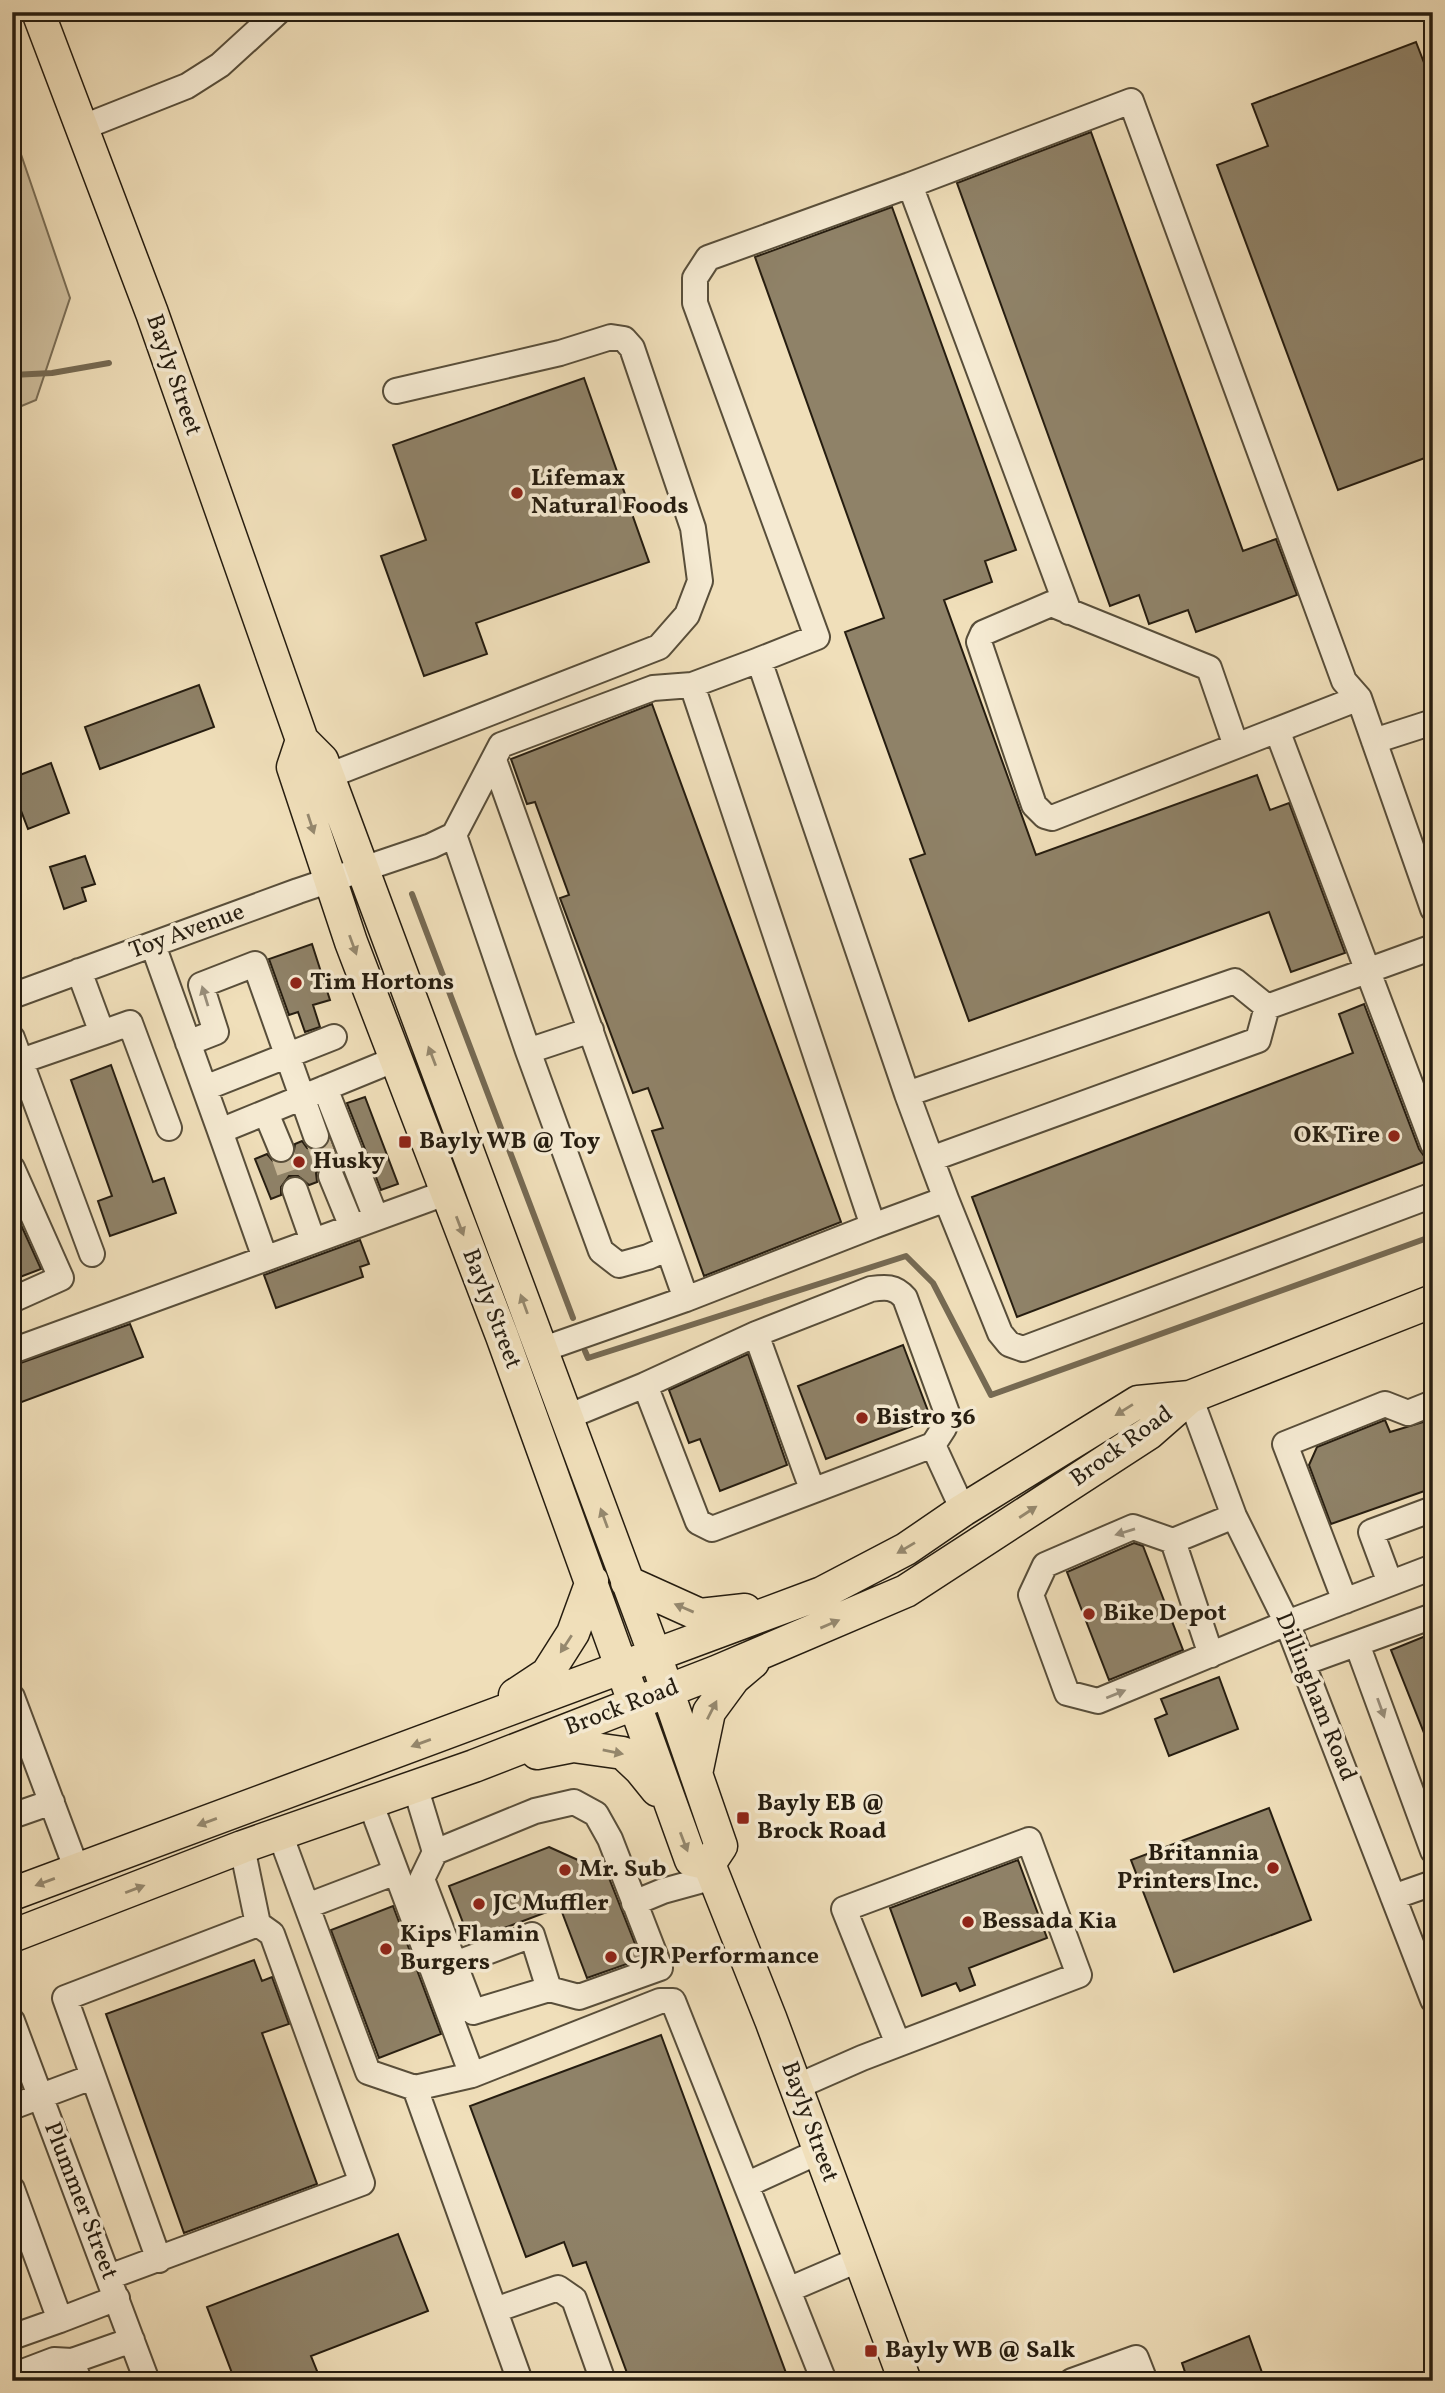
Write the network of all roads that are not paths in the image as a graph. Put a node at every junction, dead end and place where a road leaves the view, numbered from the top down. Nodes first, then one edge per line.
1 (38, 12) edge
2 (278, 12) edge
3 (81, 128) junction
4 (910, 185) junction
5 (396, 391) dead end
6 (1069, 612) junction
7 (759, 660) junction
8 (692, 685) junction
9 (1359, 698) junction
10 (1433, 722) edge
11 (1277, 730) junction
12 (302, 740) junction
13 (1374, 741) junction
14 (1236, 746) junction
15 (494, 760) junction
16 (328, 776) junction
17 (454, 835) junction
18 (363, 870) junction
19 (330, 880) junction
20 (1433, 909) edge
21 (153, 945) junction
22 (1433, 947) edge
23 (1368, 970) junction
24 (79, 971) junction
25 (12, 996) edge
26 (1267, 1007) junction
27 (591, 1030) junction
28 (102, 1033) junction
29 (334, 1037) dead end
30 (188, 1043) junction
31 (17, 1049) edge
32 (528, 1051) junction
33 (287, 1056) junction
34 (396, 1059) junction
35 (205, 1088) junction
36 (325, 1088) junction
37 (907, 1094) junction
38 (301, 1098) junction
39 (266, 1113) junction
40 (169, 1128) dead end
41 (220, 1131) junction
42 (316, 1136) tunnel mouth
43 (1433, 1144) edge
44 (281, 1149) tunnel mouth
45 (931, 1159) junction
46 (12, 1168) edge
47 (331, 1176) tunnel mouth
48 (295, 1190) tunnel mouth
49 (447, 1192) junction
50 (1433, 1195) edge
51 (946, 1199) junction
52 (376, 1218) junction
53 (873, 1226) junction
54 (352, 1227) junction
55 (313, 1241) junction
56 (668, 1248) junction
57 (92, 1254) dead end
58 (265, 1258) junction
59 (686, 1299) junction
60 (12, 1300) edge
61 (1433, 1301) edge
62 (756, 1334) junction
63 (541, 1350) junction
64 (12, 1351) edge
65 (645, 1385) junction
66 (1189, 1397) junction
67 (1433, 1403) edge
68 (567, 1417) junction
69 (933, 1445) junction
70 (813, 1489) junction
71 (1433, 1509) edge
72 (963, 1510) junction
73 (1234, 1516) junction
74 (1174, 1541) junction
75 (1433, 1567) edge
76 (592, 1581) junction
77 (627, 1582) junction
78 (1390, 1583) junction
79 (822, 1593) junction
80 (1345, 1601) junction
81 (1433, 1615) edge
82 (1287, 1623) junction
83 (1357, 1644) junction
84 (768, 1651) junction
85 (654, 1655) junction
86 (1211, 1655) junction
87 (1303, 1663) junction
88 (622, 1667) junction
89 (666, 1691) junction
90 (12, 1697) edge
91 (634, 1703) junction
92 (467, 1726) junction
93 (474, 1766) junction
94 (696, 1776) junction
95 (415, 1786) junction
96 (52, 1802) junction
97 (370, 1802) junction
98 (670, 1806) junction
99 (12, 1816) edge
100 (280, 1834) junction
101 (242, 1847) junction
102 (1433, 1851) edge
103 (435, 1852) junction
104 (77, 1870) junction
105 (712, 1870) junction
106 (396, 1872) junction
107 (1433, 1883) edge
108 (12, 1894) edge
109 (1393, 1897) junction
110 (634, 1903) junction
111 (307, 1906) junction
112 (258, 1923) junction
113 (12, 1936) edge
114 (455, 1965) junction
115 (549, 1989) junction
116 (1433, 2000) edge
117 (12, 2021) edge
118 (898, 2044) junction
119 (472, 2075) junction
120 (92, 2077) junction
121 (796, 2087) junction
122 (415, 2088) junction
123 (40, 2096) junction
124 (12, 2107) edge
125 (820, 2151) junction
126 (746, 2185) junction
127 (12, 2189) edge
128 (860, 2259) junction
129 (159, 2260) junction
130 (113, 2288) junction
131 (788, 2290) junction
132 (495, 2310) junction
133 (60, 2320) junction
134 (12, 2337) edge
135 (132, 2340) junction
136 (75, 2371) edge
137 (12, 2376) edge
138 (147, 2381) edge
139 (520, 2381) edge
140 (603, 2381) edge
141 (824, 2381) edge
142 (905, 2381) edge
143 (1072, 2381) edge
144 (1145, 2381) edge

1 - 3 main road, Bayly Street
2 - 3 street
3 - 12 main road, Bayly Street
4 - 6 street
4 - 7 street
4 - 9 street
5 - 16 street
6 - 14 street
6 - 14 street
7 - 8 street
7 - 37 street
8 - 15 street
8 - 53 street
9 - 11 street
9 - 13 street
10 - 13 street
11 - 14 street
11 - 23 street
12 - 16 main road, Bayly Street
12 -> 19 main road, Bayly Street
13 - 20 street
15 - 17 street
15 - 27 street
16 - 18 main road, Bayly Street
17 - 18 street, Toy Avenue
17 - 32 street
18 - 19 street, Toy Avenue
63 -> 18 main road, Bayly Street
19 - 21 street, Toy Avenue
19 -> 34 main road, Bayly Street
21 - 24 street, Toy Avenue
21 - 30 street
22 - 23 street
23 - 26 street
23 - 43 street
24 - 25 street, Toy Avenue
24 - 28 street
26 - 37 street
26 - 45 street
27 - 32 street
27 - 56 street
28 - 31 street
28 - 40 street
29 - 33 street
30 -> 33 street
30 - 35 street
31 - 57 street
32 - 56 street
33 - 35 street
33 - 38 street
34 - 36 street
34 - 49 main road, Bayly Street
35 - 41 street
36 - 38 street
36 - 52 street
37 - 45 street
38 - 39 street
38 - 42 street
39 - 41 street
39 - 44 street
41 - 58 street
45 - 51 street
46 - 60 street
47 - 54 street
48 - 55 street
49 - 52 street
49 -> 76 main road, Bayly Street
50 - 51 street
51 - 53 street
52 - 54 street
53 - 59 street
54 - 55 street
55 - 58 street
56 - 59 street
58 - 64 street
59 - 63 street
61 - 66 main road, Brock Road
62 - 65 street
62 - 69 street
62 - 70 street
63 - 68 main road, Bayly Street
65 - 68 street
65 - 70 street
66 -> 72 main road, Brock Road
66 - 73 street, Dillingham Road
84 -> 66 main road, Brock Road
67 - 80 street
77 -> 68 main road, Bayly Street
69 - 70 street
69 - 72 street
71 - 78 street
72 -> 79 main road, Brock Road
73 - 74 street
73 - 82 street, Dillingham Road
74 - 86 street
74 -> 86 street
75 - 78 street
76 - 88 main road, Bayly Street
76 -> 92 main road
79 -> 77 main road
77 - 85 main road, Bayly Street
78 - 80 street
79 - 85 main road, Brock Road
80 - 82 street
81 - 83 street
82 - 86 street
82 - 87 street, Dillingham Road
83 - 87 street
83 -> 102 street
84 - 89 main road, Brock Road
94 -> 84 main road
85 - 88 main road, Brock Road
85 - 89 main road, Bayly Street
87 - 109 street, Dillingham Road
88 - 91 main road, Bayly Street
88 - 92 main road, Brock Road
89 - 91 main road, Brock Road
89 - 94 main road, Bayly Street
90 - 96 street
91 - 93 main road, Brock Road
91 - 98 main road, Bayly Street
92 -> 104 main road, Brock Road
93 - 95 main road, Brock Road
93 -> 98 main road
94 - 105 main road, Bayly Street
95 - 97 main road, Brock Road
95 - 103 street
96 - 99 street
96 - 104 street
97 - 100 main road, Brock Road
97 - 106 street
98 -> 105 main road, Bayly Street
100 - 101 main road, Brock Road
100 - 111 street
101 - 112 street
113 -> 101 main road, Brock Road
103 - 110 street
103 - 114 street
104 -> 108 main road, Brock Road
105 - 110 street
105 - 121 main road, Bayly Street
106 - 111 street
106 - 119 street
107 - 109 street
109 - 116 street, Dillingham Road
110 - 115 street
111 - 122 street
112 - 120 street
112 - 129 street
114 - 115 street
114 - 115 street
117 - 123 street, Plummer Street
118 - 118 street
118 - 121 street
119 - 122 street
119 - 126 street
120 - 123 street
120 - 129 street
121 - 125 main road, Bayly Street
122 - 132 street
123 - 124 street
123 - 130 street, Plummer Street
125 - 126 street
125 - 128 main road, Bayly Street
126 - 131 street
127 - 133 street
128 - 131 street
128 - 142 main road, Bayly Street
129 - 130 street
130 - 133 street
130 - 135 street, Plummer Street
131 - 141 street
132 - 139 street
132 - 140 street
133 - 134 street
135 - 136 street
135 - 138 street, Plummer Street
136 - 137 street
143 - 144 street

